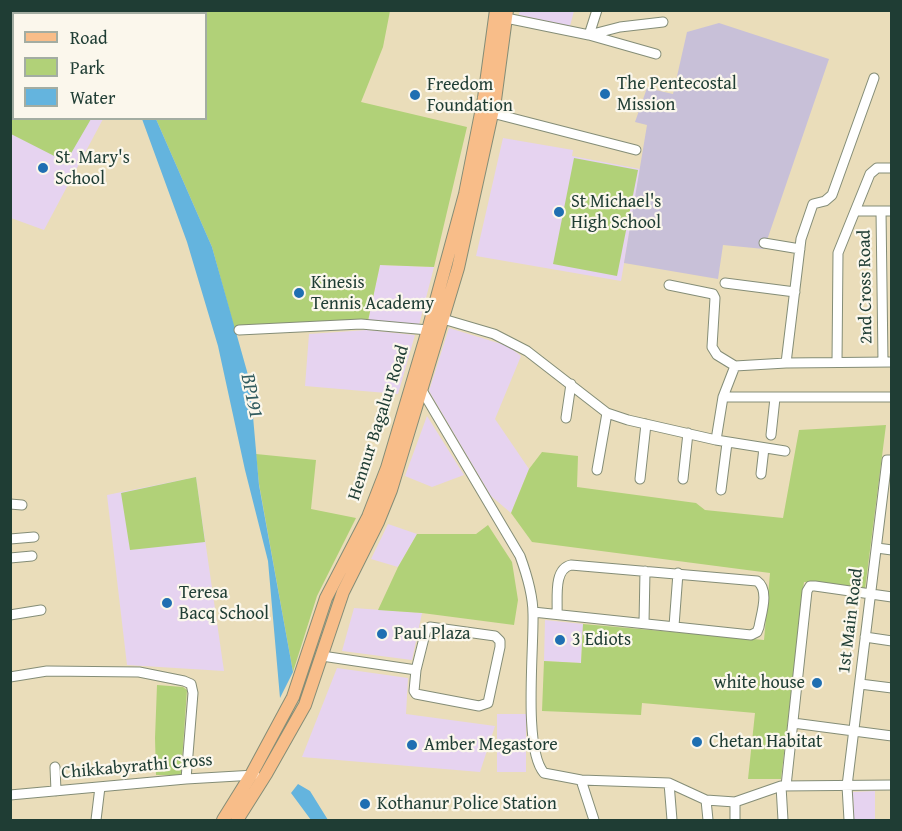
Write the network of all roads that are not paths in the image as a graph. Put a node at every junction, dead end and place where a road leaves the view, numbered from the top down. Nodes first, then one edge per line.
1 (597, 10) edge
2 (503, 13) edge
3 (663, 22) dead end
4 (589, 35) junction
5 (656, 54) dead end
6 (874, 78) dead end
7 (492, 113) junction
8 (636, 150) dead end
9 (891, 168) edge
10 (855, 211) junction
11 (886, 211) edge
12 (764, 243) dead end
13 (800, 249) junction
14 (725, 283) dead end
15 (669, 285) dead end
16 (795, 292) junction
17 (443, 319) junction
18 (239, 330) dead end
19 (428, 330) junction
20 (837, 362) junction
21 (887, 362) edge
22 (786, 363) junction
23 (735, 366) junction
24 (418, 384) junction
25 (571, 384) junction
26 (723, 397) junction
27 (891, 397) edge
28 (775, 398) junction
29 (607, 412) junction
30 (566, 418) dead end
31 (646, 424) junction
32 (688, 433) junction
33 (771, 435) dead end
34 (716, 440) junction
35 (728, 443) junction
36 (764, 447) junction
37 (785, 451) dead end
38 (889, 460) edge
39 (597, 470) dead end
40 (760, 474) dead end
41 (640, 479) dead end
42 (683, 479) dead end
43 (722, 490) dead end
44 (10, 504) edge
45 (22, 505) dead end
46 (887, 506) edge
47 (34, 537) dead end
48 (10, 539) edge
49 (876, 548) junction
50 (891, 550) edge
51 (33, 556) dead end
52 (10, 558) edge
53 (645, 571) junction
54 (678, 573) junction
55 (871, 593) junction
56 (891, 597) edge
57 (41, 610) dead end
58 (533, 612) junction
59 (557, 614) junction
60 (10, 615) edge
61 (644, 623) junction
62 (674, 626) junction
63 (865, 637) junction
64 (891, 641) edge
65 (322, 656) junction
66 (416, 670) junction
67 (10, 677) edge
68 (860, 684) junction
69 (891, 688) edge
70 (793, 723) junction
71 (854, 731) junction
72 (891, 736) edge
73 (55, 767) dead end
74 (266, 774) junction
75 (251, 775) junction
76 (186, 779) junction
77 (581, 780) junction
78 (669, 783) junction
79 (891, 785) edge
80 (783, 786) junction
81 (847, 786) junction
82 (100, 787) junction
83 (56, 791) junction
84 (10, 795) edge
85 (706, 800) junction
86 (735, 802) junction
87 (96, 820) edge
88 (223, 820) edge
89 (237, 820) edge
90 (594, 820) edge
91 (672, 820) edge
92 (708, 820) edge
93 (735, 820) edge
94 (783, 820) edge
95 (849, 820) edge

1 - 4 street
2 - 4 street
2 - 7 main road, Hennur Bagalur Road
2 - 19 main road, Hennur Bagalur Road
3 - 4 street
4 - 5 street
6 - 13 street
7 - 8 street
7 - 17 main road, Hennur Bagalur Road
9 - 10 street
10 - 11 street
10 - 20 street
11 - 21 street, 2nd Cross Road
12 - 13 street
13 - 16 street
14 - 16 street
15 - 23 street
16 - 22 street
17 - 24 main road, Hennur Bagalur Road
17 - 25 street
18 - 19 street
19 - 24 main road, Hennur Bagalur Road
20 - 21 street
20 - 22 street
22 - 23 street
23 - 26 street
24 - 58 street
24 - 65 main road, Hennur Bagalur Road
24 - 75 main road, Hennur Bagalur Road
25 - 29 street
25 - 30 street
26 - 28 street
26 - 34 street
27 - 28 street
28 - 33 street
29 - 31 street
29 - 39 street
31 - 32 street
31 - 41 street
32 - 34 street
32 - 42 street
34 - 35 street
35 - 36 street
35 - 43 street
36 - 37 street
36 - 40 street
38 - 46 street, 1st Main Road
44 - 45 street
46 - 49 street, 1st Main Road
47 - 48 street
49 - 50 street
49 - 55 street, 1st Main Road
51 - 52 street
53 - 54 street
53 - 59 street
53 - 61 street
54 - 62 street
54 - 62 street
55 - 56 street
55 - 63 street, 1st Main Road
55 - 70 street
57 - 60 street
58 - 59 street
58 - 77 street
59 - 61 street
61 - 62 street
63 - 64 street
63 - 68 street, 1st Main Road
65 - 66 street
65 - 74 main road, Hennur Bagalur Road
66 - 66 street
67 - 76 street
68 - 69 street
68 - 71 street, 1st Main Road
70 - 71 street
70 - 80 street
71 - 72 street
71 - 81 street, 1st Main Road
73 - 83 street
74 - 75 street, Chikkabyrathi Cross
74 - 89 main road, Hennur Bagalur Road
75 - 76 street, Chikkabyrathi Cross
75 - 88 main road, Hennur Bagalur Road
76 - 82 street, Chikkabyrathi Cross
77 - 78 street
77 - 90 street
78 - 85 street
78 - 91 street
79 - 81 street
80 - 81 street
80 - 86 street
80 - 94 street
81 - 95 street, 1st Main Road
82 - 83 street, Chikkabyrathi Cross
82 - 87 street
83 - 84 street, Chikkabyrathi Cross
85 - 86 street
85 - 92 street
86 - 93 street

